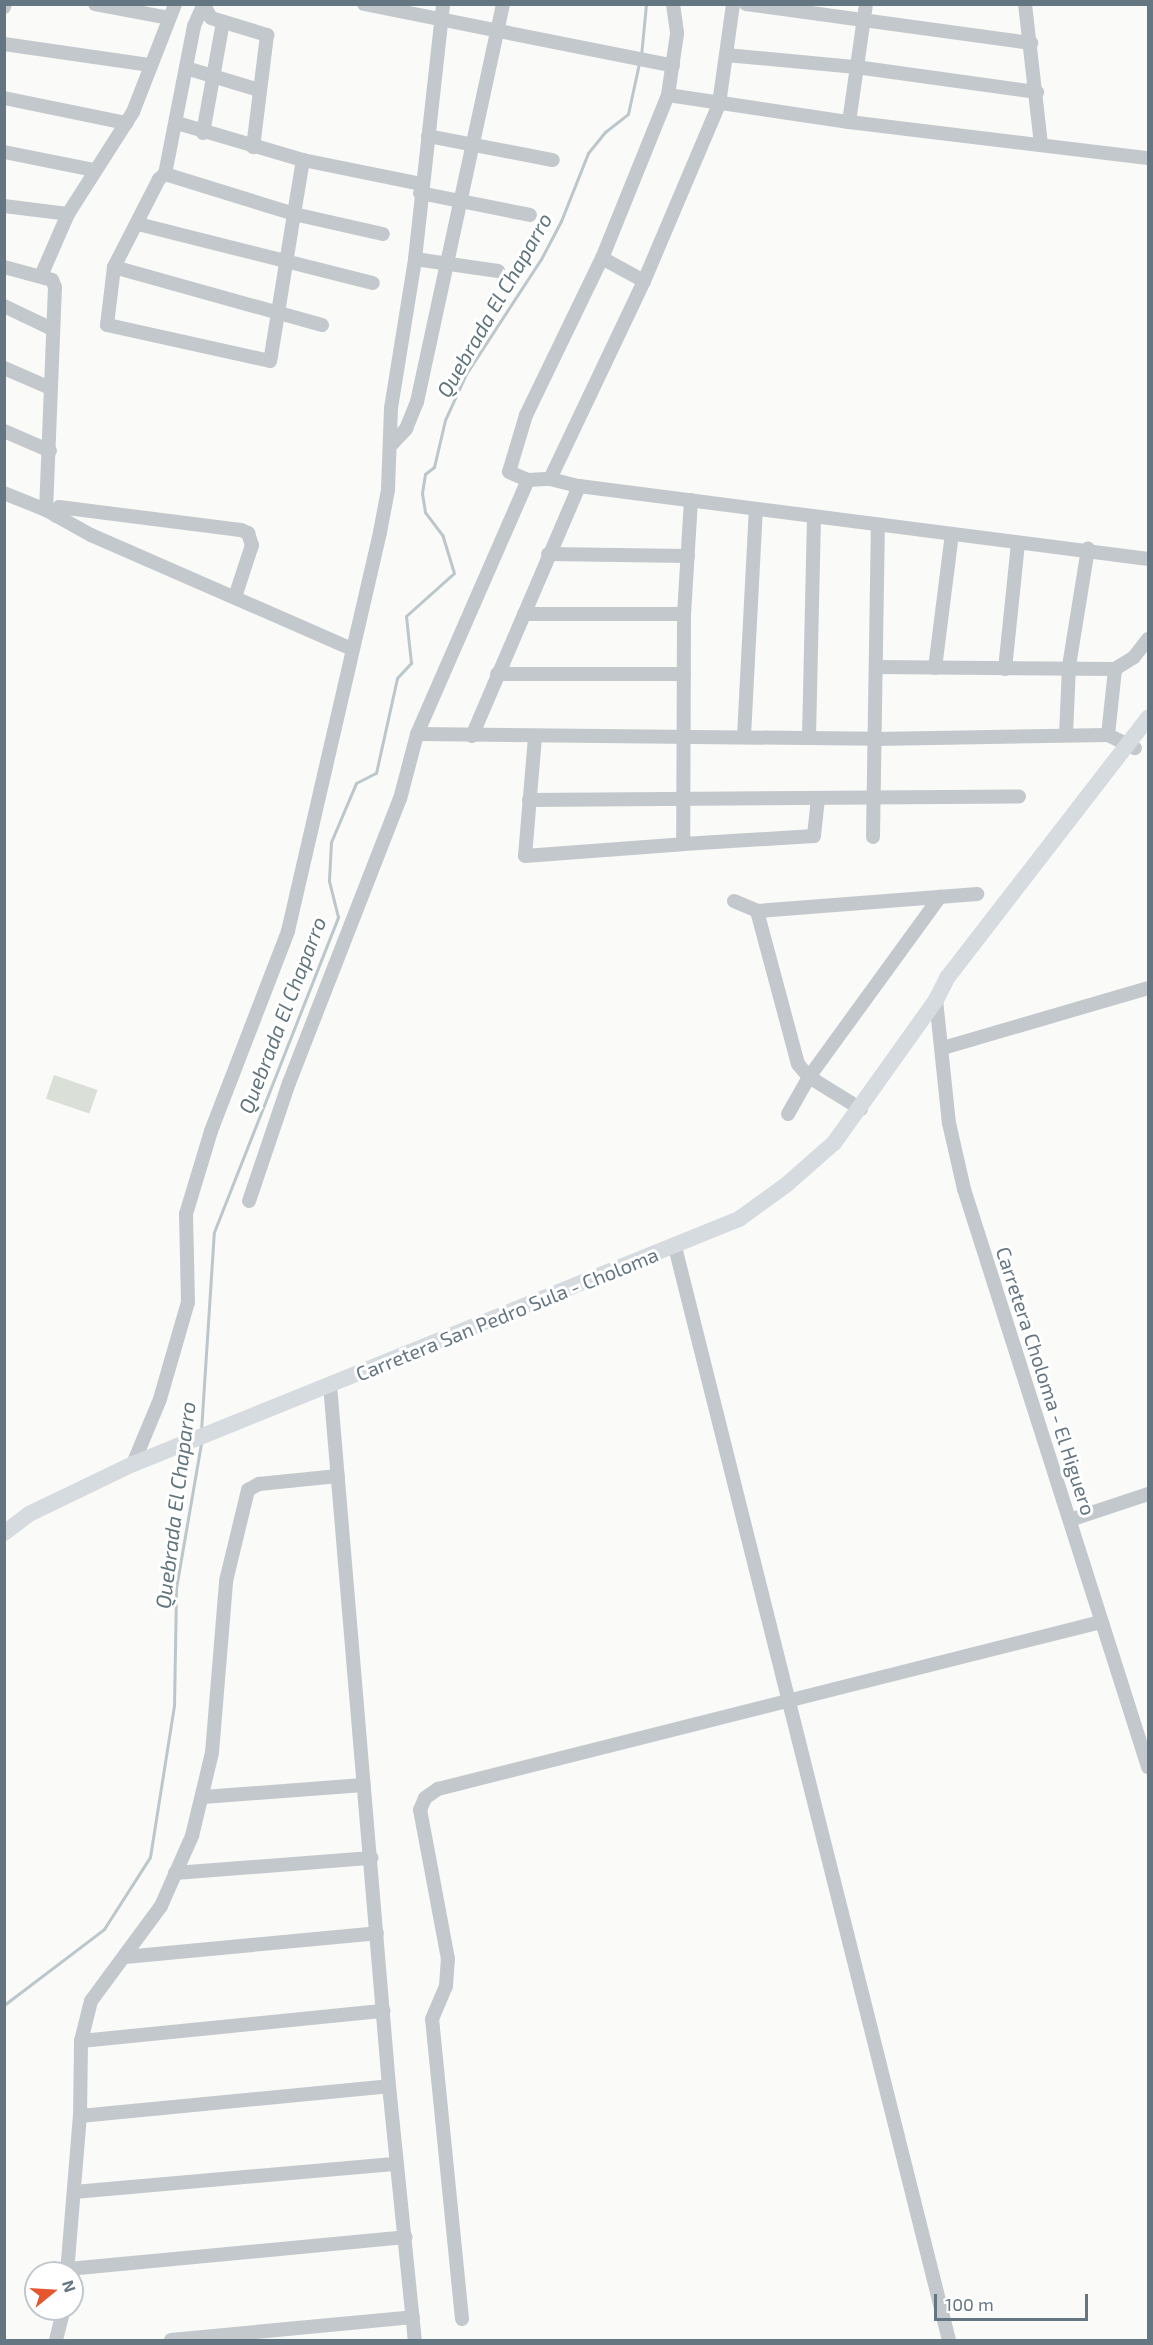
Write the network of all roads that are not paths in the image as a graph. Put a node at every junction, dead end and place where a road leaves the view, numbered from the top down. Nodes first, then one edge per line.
1 (95, 4) edge
2 (175, 4) edge
3 (364, 4) edge
4 (443, 4) edge
5 (503, 4) edge
6 (673, 4) edge
7 (733, 4) edge
8 (746, 4) edge
9 (866, 4) edge
10 (1025, 4) edge
11 (203, 6) edge
12 (169, 18) junction
13 (440, 19) junction
14 (864, 20) junction
15 (223, 22) junction
16 (499, 30) junction
17 (1031, 43) junction
18 (4, 44) edge
19 (726, 55) junction
20 (150, 65) junction
21 (673, 66) junction
22 (856, 67) junction
23 (186, 68) junction
24 (213, 78) junction
25 (259, 90) junction
26 (1037, 93) junction
27 (668, 94) junction
28 (4, 98) edge
29 (719, 104) junction
30 (849, 122) junction
31 (126, 123) junction
32 (177, 123) junction
33 (202, 133) junction
34 (428, 136) junction
35 (1041, 144) junction
36 (473, 146) junction
37 (253, 147) junction
38 (4, 152) edge
39 (1149, 158) edge
40 (303, 160) junction
41 (553, 160) dead end
42 (93, 170) junction
43 (165, 174) junction
44 (421, 188) junction
45 (461, 202) junction
46 (4, 206) edge
47 (68, 214) junction
48 (294, 214) junction
49 (530, 214) dead end
50 (138, 224) junction
51 (383, 234) dead end
52 (602, 258) junction
53 (416, 260) junction
54 (287, 264) junction
55 (449, 264) junction
56 (4, 267) edge
57 (114, 267) junction
58 (498, 271) dead end
59 (41, 276) junction
60 (644, 280) junction
61 (373, 283) dead end
62 (4, 306) edge
63 (278, 315) junction
64 (322, 325) dead end
65 (51, 328) junction
66 (4, 368) edge
67 (50, 388) junction
68 (4, 431) edge
69 (392, 444) junction
70 (50, 451) junction
71 (550, 479) junction
72 (528, 480) junction
73 (579, 486) junction
74 (4, 493) edge
75 (691, 500) junction
76 (756, 509) junction
77 (51, 513) junction
78 (814, 518) junction
79 (878, 525) junction
80 (952, 534) junction
81 (1018, 543) junction
82 (1088, 549) junction
83 (548, 554) junction
84 (688, 556) junction
85 (1149, 560) edge
86 (236, 597) junction
87 (524, 614) junction
88 (684, 614) junction
89 (1149, 639) edge
90 (352, 649) junction
91 (1069, 666) junction
92 (876, 667) junction
93 (935, 668) junction
94 (1005, 669) junction
95 (1115, 669) junction
96 (497, 674) junction
97 (684, 674) junction
98 (1149, 718) edge
99 (1149, 730) edge
100 (417, 734) junction
101 (1066, 735) junction
102 (1108, 735) junction
103 (472, 736) junction
104 (684, 736) junction
105 (744, 736) junction
106 (535, 737) junction
107 (809, 737) junction
108 (875, 739) junction
109 (1131, 746) junction
110 (682, 797) junction
111 (1019, 797) dead end
112 (818, 798) junction
113 (873, 798) junction
114 (529, 800) junction
115 (873, 837) dead end
116 (683, 844) junction
117 (977, 894) dead end
118 (940, 897) junction
119 (734, 901) dead end
120 (757, 911) junction
121 (1149, 988) edge
122 (936, 1000) junction
123 (943, 1048) junction
124 (809, 1077) junction
125 (861, 1109) junction
126 (788, 1114) dead end
127 (249, 1202) dead end
128 (675, 1247) junction
129 (330, 1385) junction
130 (133, 1464) junction
131 (338, 1476) junction
132 (1149, 1494) edge
133 (1070, 1520) junction
134 (4, 1533) edge
135 (1101, 1622) junction
136 (786, 1701) junction
137 (1149, 1767) edge
138 (364, 1785) junction
139 (203, 1797) junction
140 (371, 1858) junction
141 (175, 1874) junction
142 (377, 1933) junction
143 (125, 1957) junction
144 (384, 2011) junction
145 (81, 2041) junction
146 (389, 2086) junction
147 (80, 2116) junction
148 (397, 2164) junction
149 (74, 2192) junction
150 (405, 2237) junction
151 (69, 2261) edge
152 (84, 2269) edge
153 (413, 2317) junction
154 (462, 2319) dead end
155 (61, 2321) edge
156 (56, 2340) edge
157 (171, 2340) edge
158 (415, 2340) edge
159 (949, 2340) edge

1 - 12 street
2 - 12 street
3 - 13 street
4 - 13 street
5 - 16 street
6 - 21 street
7 - 19 street
8 - 14 street
9 - 14 street
10 - 17 street
11 - 15 street
11 - 23 street
12 - 20 street
13 - 16 street
13 - 34 street
14 - 17 street
14 - 22 street
15 - 24 street
15 - 25 street
16 - 21 street
16 - 36 street
17 - 26 street
18 - 20 street
19 - 22 street
19 - 29 street
20 - 31 street
21 - 27 street
22 - 26 street
22 - 30 street
23 - 24 street
23 - 32 street
24 - 25 street
24 - 33 street
25 - 37 street
26 - 35 street
27 - 29 street
27 - 52 street
28 - 31 street
29 - 30 street
29 - 60 street
30 - 35 street
31 - 42 street
32 - 33 street
32 - 43 street
33 - 37 street
34 - 36 street
34 - 44 street
35 - 39 street
36 - 41 street
36 - 45 street
37 - 40 street
38 - 42 street
40 - 44 street
40 - 48 street
42 - 47 street
43 - 48 street
43 - 50 street
44 - 45 street
44 - 53 street
45 - 49 street
45 - 55 street
46 - 47 street
47 - 59 street
48 - 51 street
48 - 54 street
50 - 54 street
50 - 57 street
52 - 60 street
52 - 72 street
53 - 55 street
53 - 69 street
54 - 61 street
54 - 63 street
55 - 58 street
55 - 69 street
56 - 59 street
57 - 63 street
57 - 63 street
59 - 65 street
60 - 71 street
62 - 65 street
63 - 64 street
65 - 67 street
66 - 67 street
67 - 70 street
68 - 70 street
69 - 90 street
70 - 77 street
71 - 72 street
71 - 73 street
72 - 100 street
73 - 75 street
73 - 83 street
74 - 77 street
75 - 76 street
75 - 84 street
76 - 78 street
76 - 105 street
77 - 86 street
77 - 86 street
78 - 79 street
78 - 107 street
79 - 80 street
79 - 92 street
80 - 81 street
80 - 93 street
81 - 82 street
81 - 94 street
82 - 85 street
82 - 91 street
83 - 84 street
83 - 87 street
84 - 88 street
86 - 90 street
87 - 88 street
87 - 96 street
88 - 97 street
89 - 95 street
90 - 130 street
91 - 94 street
91 - 95 street
91 - 101 street
92 - 93 street
92 - 108 street
93 - 94 street
95 - 102 street
96 - 97 street
96 - 103 street
97 - 104 street
98 - 109 main road, Carretera San Pedro Sula - Choloma
99 - 109 main road, Carretera San Pedro Sula - Choloma
100 - 103 street
100 - 127 street
101 - 102 street
101 - 108 street
102 - 109 street
103 - 106 street
104 - 105 street
104 - 106 street
104 - 110 street
105 - 107 street
106 - 114 street
107 - 108 street
108 - 113 street
109 - 122 main road, Carretera San Pedro Sula - Choloma
110 - 112 street
110 - 114 street
110 - 116 street
111 - 113 street
112 - 113 street
112 - 116 street
113 - 115 street
114 - 116 street
117 - 118 street
118 - 120 street
118 - 124 street
119 - 120 street
120 - 124 street
121 - 123 street
122 - 123 street, Carretera Choloma - El Higuero
122 - 125 main road, Carretera San Pedro Sula - Choloma
123 - 133 street, Carretera Choloma - El Higuero
124 - 125 street
124 - 126 street
125 - 128 main road, Carretera San Pedro Sula - Choloma
128 - 129 main road, Carretera San Pedro Sula - Choloma
128 - 136 street
129 - 130 main road, Carretera San Pedro Sula - Choloma
129 - 131 street
130 - 134 main road, Carretera San Pedro Sula - Choloma
131 - 138 street
131 - 139 street
132 - 133 street
133 - 135 street, Carretera Choloma - El Higuero
135 - 136 street
135 - 137 street, Carretera Choloma - El Higuero
136 - 154 street
136 - 159 street
138 - 139 street
138 - 140 street
139 - 141 street
140 - 141 street
140 - 142 street
141 - 143 street
142 - 143 street
142 - 144 street
143 - 145 street
144 - 145 street
144 - 146 street
145 - 147 street
146 - 147 street
146 - 148 street
147 - 149 street
148 - 149 street
148 - 150 street
149 - 151 street
150 - 152 street
150 - 153 street
153 - 157 street
153 - 158 street
155 - 156 street

